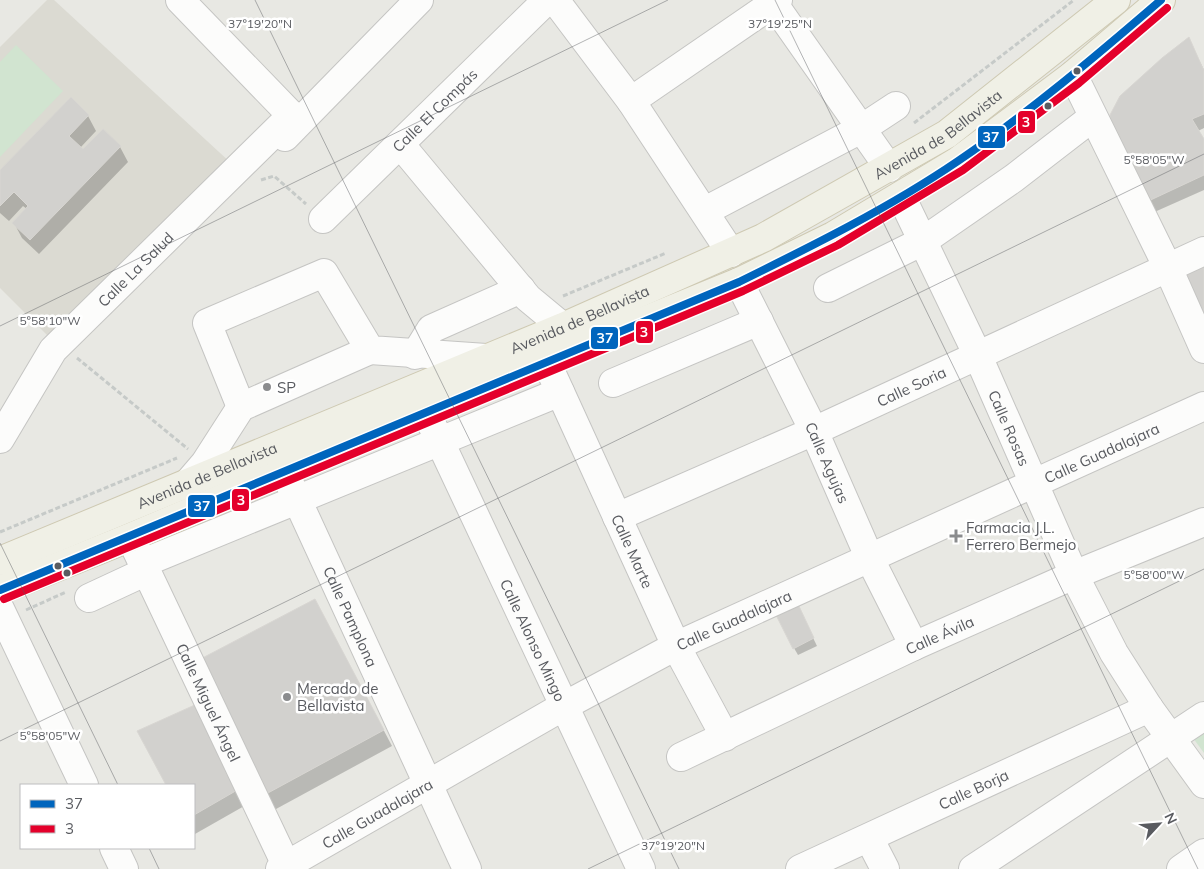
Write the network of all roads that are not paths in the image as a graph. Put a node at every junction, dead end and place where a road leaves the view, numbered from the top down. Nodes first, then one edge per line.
1 (180, 0) edge
2 (419, 0) edge
3 (547, 0) edge
4 (555, 0) edge
5 (1116, 0) edge
6 (1161, 0) edge
7 (774, 1) edge
8 (1073, 75) junction
9 (631, 100) junction
10 (904, 115) road end
11 (1093, 117) junction
12 (295, 119) junction
13 (861, 129) junction
14 (400, 144) junction
15 (889, 168) junction
16 (257, 174) road end
17 (902, 196) junction
18 (705, 211) junction
19 (323, 219) road end
20 (922, 241) junction
21 (1204, 251) edge
22 (731, 252) junction
23 (1168, 268) junction
24 (739, 282) junction
25 (828, 288) dead end
26 (521, 289) junction
27 (759, 321) junction
28 (562, 327) junction
29 (1204, 349) edge
30 (370, 350) junction
31 (415, 354) junction
32 (978, 356) junction
33 (486, 358) junction
34 (546, 361) junction
35 (613, 383) dead end
36 (560, 392) junction
37 (1204, 406) edge
38 (242, 407) junction
39 (426, 412) junction
40 (814, 432) junction
41 (0, 439) edge
42 (439, 441) junction
43 (284, 472) junction
44 (1032, 482) junction
45 (187, 484) junction
46 (297, 499) junction
47 (617, 517) junction
48 (1204, 522) edge
49 (131, 537) junction
50 (870, 559) junction
51 (0, 561) edge
52 (145, 567) junction
53 (1074, 574) junction
54 (0, 590) edge
55 (89, 598) dead end
56 (2, 617) edge
57 (676, 646) junction
58 (914, 646) junction
59 (564, 706) junction
60 (1148, 708) junction
61 (1204, 716) edge
62 (725, 737) junction
63 (1173, 738) junction
64 (681, 757) dead end
65 (84, 784) edge
66 (1204, 784) edge
67 (429, 785) junction
68 (869, 838) junction
69 (114, 849) edge
70 (1204, 853) edge
71 (285, 868) edge
72 (124, 869) edge
73 (466, 869) edge
74 (641, 869) edge
75 (800, 869) edge
76 (885, 869) edge
77 (973, 869) edge
78 (1181, 869) edge

1 - 12 street
2 - 12 street, Calle La Salud
3 - 14 street, Calle El Compás
4 - 9 street
5 - 15 main road, Avenida de Bellavista
6 - 8 main road, Avenida de Bellavista
7 - 9 street
7 - 13 street
8 - 11 street
8 - 17 main road, Avenida de Bellavista
9 - 18 street
10 - 13 street
11 - 20 street
11 - 23 street
12 - 16 street, Calle La Salud
12 - 41 street, Calle La Salud
13 - 15 street
13 - 18 street
14 - 19 street, Calle El Compás
14 - 26 street
15 - 22 main road, Avenida de Bellavista
17 - 20 street, Calle Rosas
17 - 24 main road, Avenida de Bellavista
18 - 22 street
20 - 25 street
20 - 32 street, Calle Rosas
21 - 23 street, Calle Soria
22 - 28 main road, Avenida de Bellavista
23 - 29 street
23 - 32 street, Calle Soria
24 - 27 street, Calle Agujas
24 - 34 main road, Avenida de Bellavista
26 - 28 street
26 - 31 street
27 - 35 street
27 - 40 street, Calle Agujas
28 - 33 main road, Avenida de Bellavista
30 - 31 street
30 - 38 street
30 - 38 street
31 - 33 street
32 - 40 street, Calle Soria
32 - 44 street, Calle Rosas
33 - 45 main road, Avenida de Bellavista
34 - 36 street, Calle Marte
34 - 39 main road, Avenida de Bellavista
36 - 42 street
36 - 47 street, Calle Marte
37 - 44 street, Calle Guadalajara
38 - 45 street
39 - 42 street, Calle Alonso Mingo
39 - 43 main road, Avenida de Bellavista
40 - 47 street, Calle Soria
40 - 50 street, Calle Agujas
42 - 46 street
42 - 59 street, Calle Alonso Mingo
43 - 46 street, Calle Pamplona
43 - 49 main road, Avenida de Bellavista
44 - 50 street, Calle Guadalajara
44 - 53 street, Calle Rosas
45 - 51 main road, Avenida de Bellavista
46 - 52 street
46 - 67 street, Calle Pamplona
47 - 57 street, Calle Marte
48 - 53 street, Calle Ávila
49 - 52 street, Calle Miguel Ángel
49 - 54 main road, Avenida de Bellavista
50 - 57 street, Calle Guadalajara
50 - 58 street, Calle Agujas
52 - 55 street
52 - 71 street, Calle Miguel Ángel
53 - 58 street, Calle Ávila
53 - 60 street, Calle Rosas
56 - 65 street
57 - 59 street, Calle Guadalajara
57 - 62 street, Calle Marte
58 - 62 street, Calle Ávila
59 - 67 street, Calle Guadalajara
59 - 74 street, Calle Alonso Mingo
60 - 63 street, Calle Rosas
60 - 68 street, Calle Borja
61 - 63 street
62 - 64 street, Calle Ávila
63 - 66 street, Calle Rosas
63 - 77 street
67 - 71 street, Calle Guadalajara
67 - 73 street, Calle Pamplona
68 - 75 street, Calle Borja
68 - 76 street
69 - 72 street
70 - 78 street

